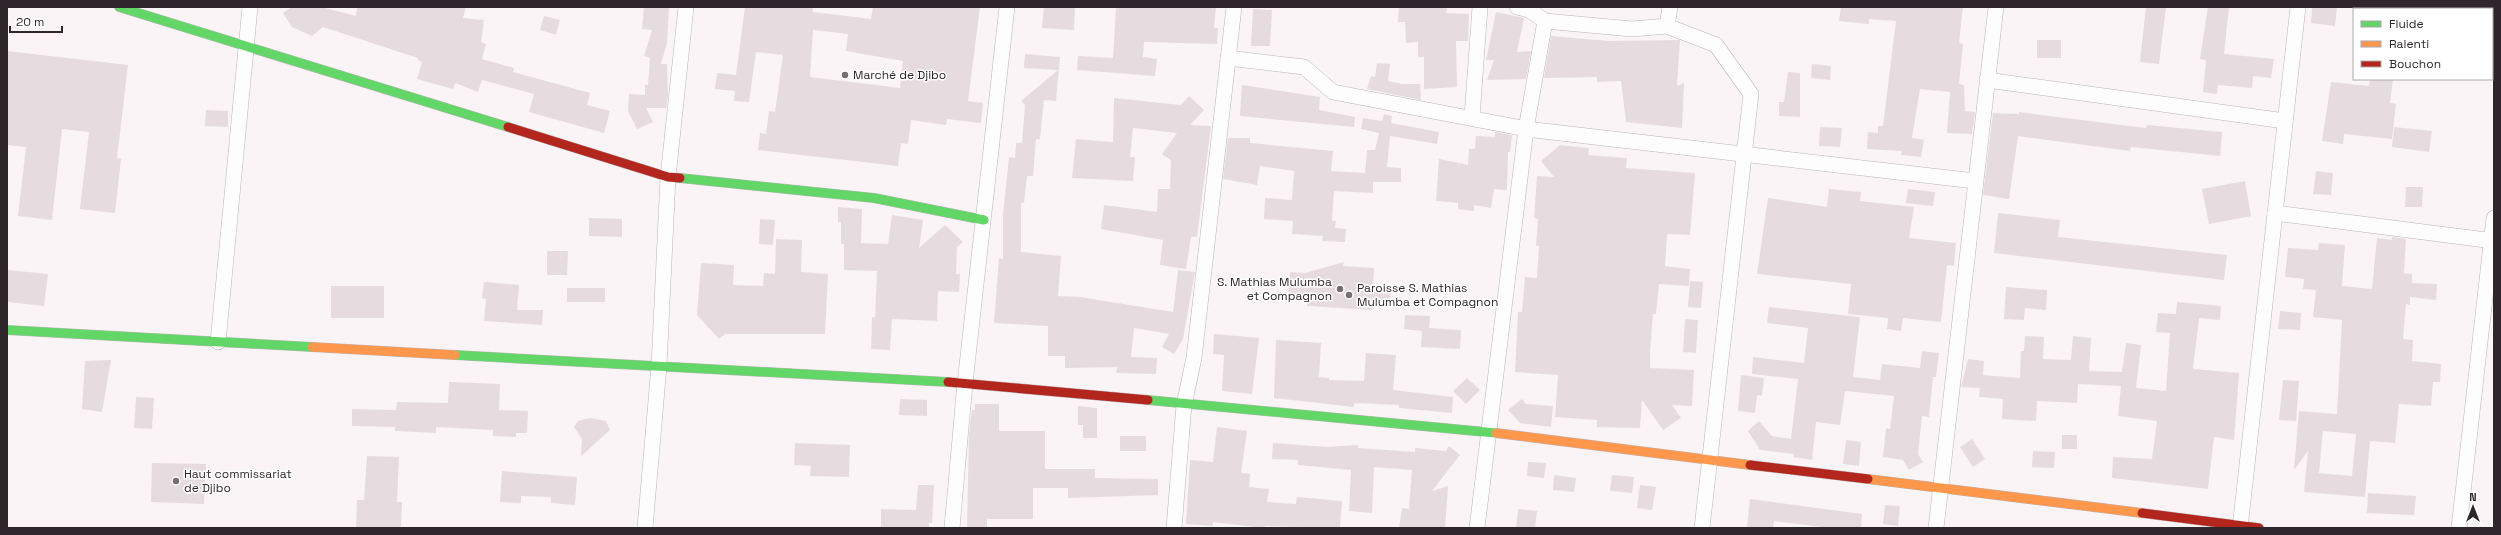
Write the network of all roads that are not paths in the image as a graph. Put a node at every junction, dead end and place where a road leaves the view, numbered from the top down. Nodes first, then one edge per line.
1 (119, 7) edge
2 (250, 7) edge
3 (686, 7) edge
4 (1007, 7) edge
5 (1234, 7) edge
6 (1480, 7) edge
7 (1517, 7) edge
8 (1670, 7) edge
9 (1996, 7) edge
10 (2298, 7) edge
11 (1545, 22) junction
12 (1667, 26) junction
13 (246, 46) junction
14 (1228, 58) junction
15 (1987, 80) junction
16 (1472, 117) junction
17 (2286, 121) junction
18 (1526, 129) junction
19 (1744, 155) junction
20 (668, 177) junction
21 (1976, 181) junction
22 (2275, 213) junction
23 (2494, 218) edge
24 (984, 220) junction
25 (2493, 240) edge
26 (7, 330) edge
27 (218, 342) junction
28 (659, 366) junction
29 (965, 383) junction
30 (1184, 405) junction
31 (1487, 432) junction
32 (1710, 460) junction
33 (1940, 488) junction
34 (2240, 527) edge
35 (645, 528) edge
36 (952, 528) edge
37 (1174, 528) edge
38 (1477, 528) edge
39 (1702, 528) edge
40 (1936, 528) edge
41 (2259, 528) edge
42 (2459, 528) edge

1 - 13 street
2 - 13 street
3 - 20 street
4 - 24 street
5 - 14 street
6 - 16 street
7 - 11 street
8 - 12 street
9 - 15 street
10 - 17 street
11 - 12 street
11 - 18 street
12 - 19 street
13 - 20 street
13 - 27 street
14 - 16 street
14 - 30 street
15 - 17 street
15 - 21 street
16 - 18 street
17 - 22 street
18 - 19 street
18 - 31 street
19 - 21 street
19 - 32 street
20 - 24 street
20 - 28 street
21 - 33 street
22 - 25 street
22 - 34 street
23 - 25 street
24 - 29 street
25 - 42 street
26 - 27 street
27 - 28 street
28 - 29 street
28 - 35 street
29 - 30 street
29 - 36 street
30 - 31 street
30 - 37 street
31 - 32 street
31 - 38 street
32 - 33 street
32 - 39 street
33 - 34 street
33 - 40 street
34 - 41 street

